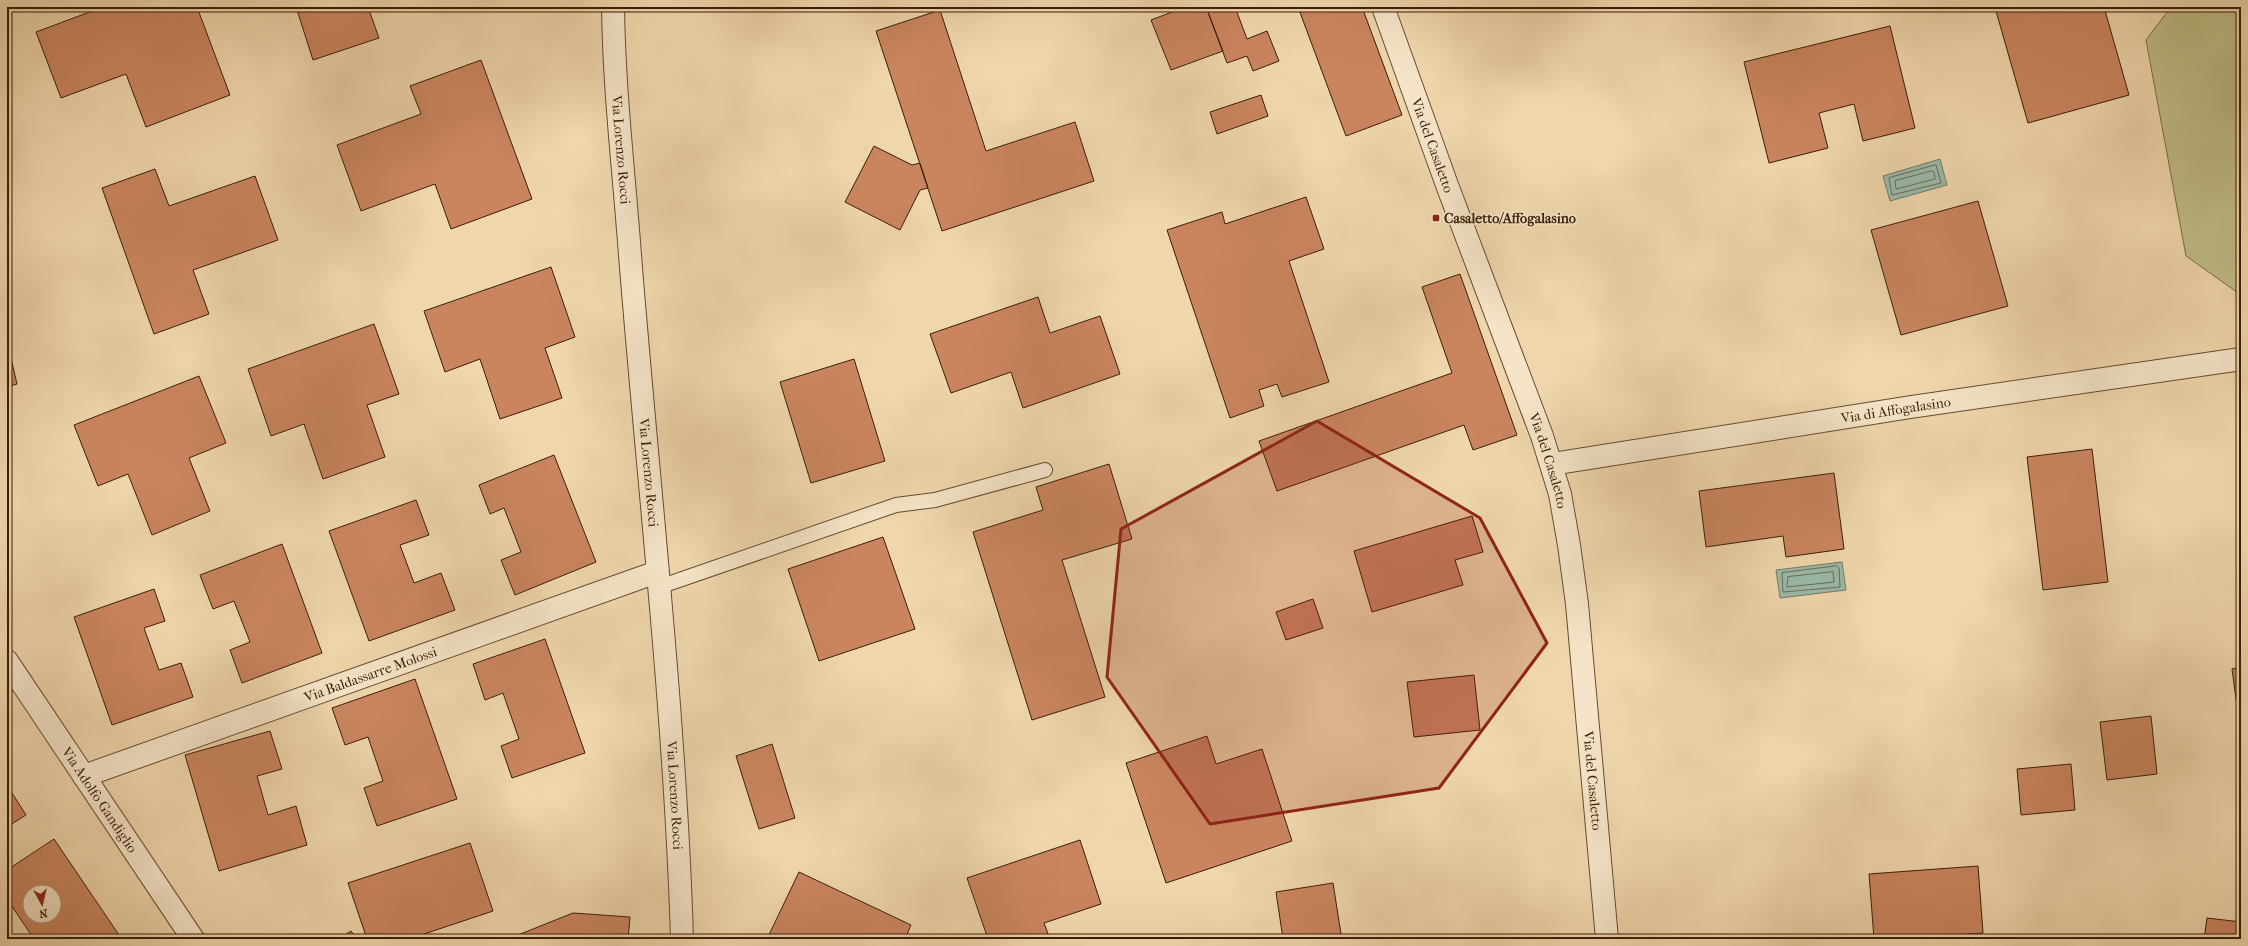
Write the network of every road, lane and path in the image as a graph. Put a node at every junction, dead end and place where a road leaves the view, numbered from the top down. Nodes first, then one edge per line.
1 (613, 7) edge
2 (1383, 7) edge
3 (2241, 360) edge
4 (1552, 464) junction
5 (1045, 470) dead end
6 (658, 580) junction
7 (7, 661) edge
8 (84, 776) junction
9 (193, 939) edge
10 (682, 939) edge
11 (1607, 939) edge

1 - 6 street, Via Lorenzo Rocci
2 - 4 street, Via del Casaletto
3 - 4 street, Via di Affogalasino
4 - 11 street, Via del Casaletto
5 - 6 lane
6 - 8 street, Via Baldassarre Molossi
6 - 10 street, Via Lorenzo Rocci
7 - 8 street, Via Adolfo Gandiglio
8 - 9 street, Via Adolfo Gandiglio

